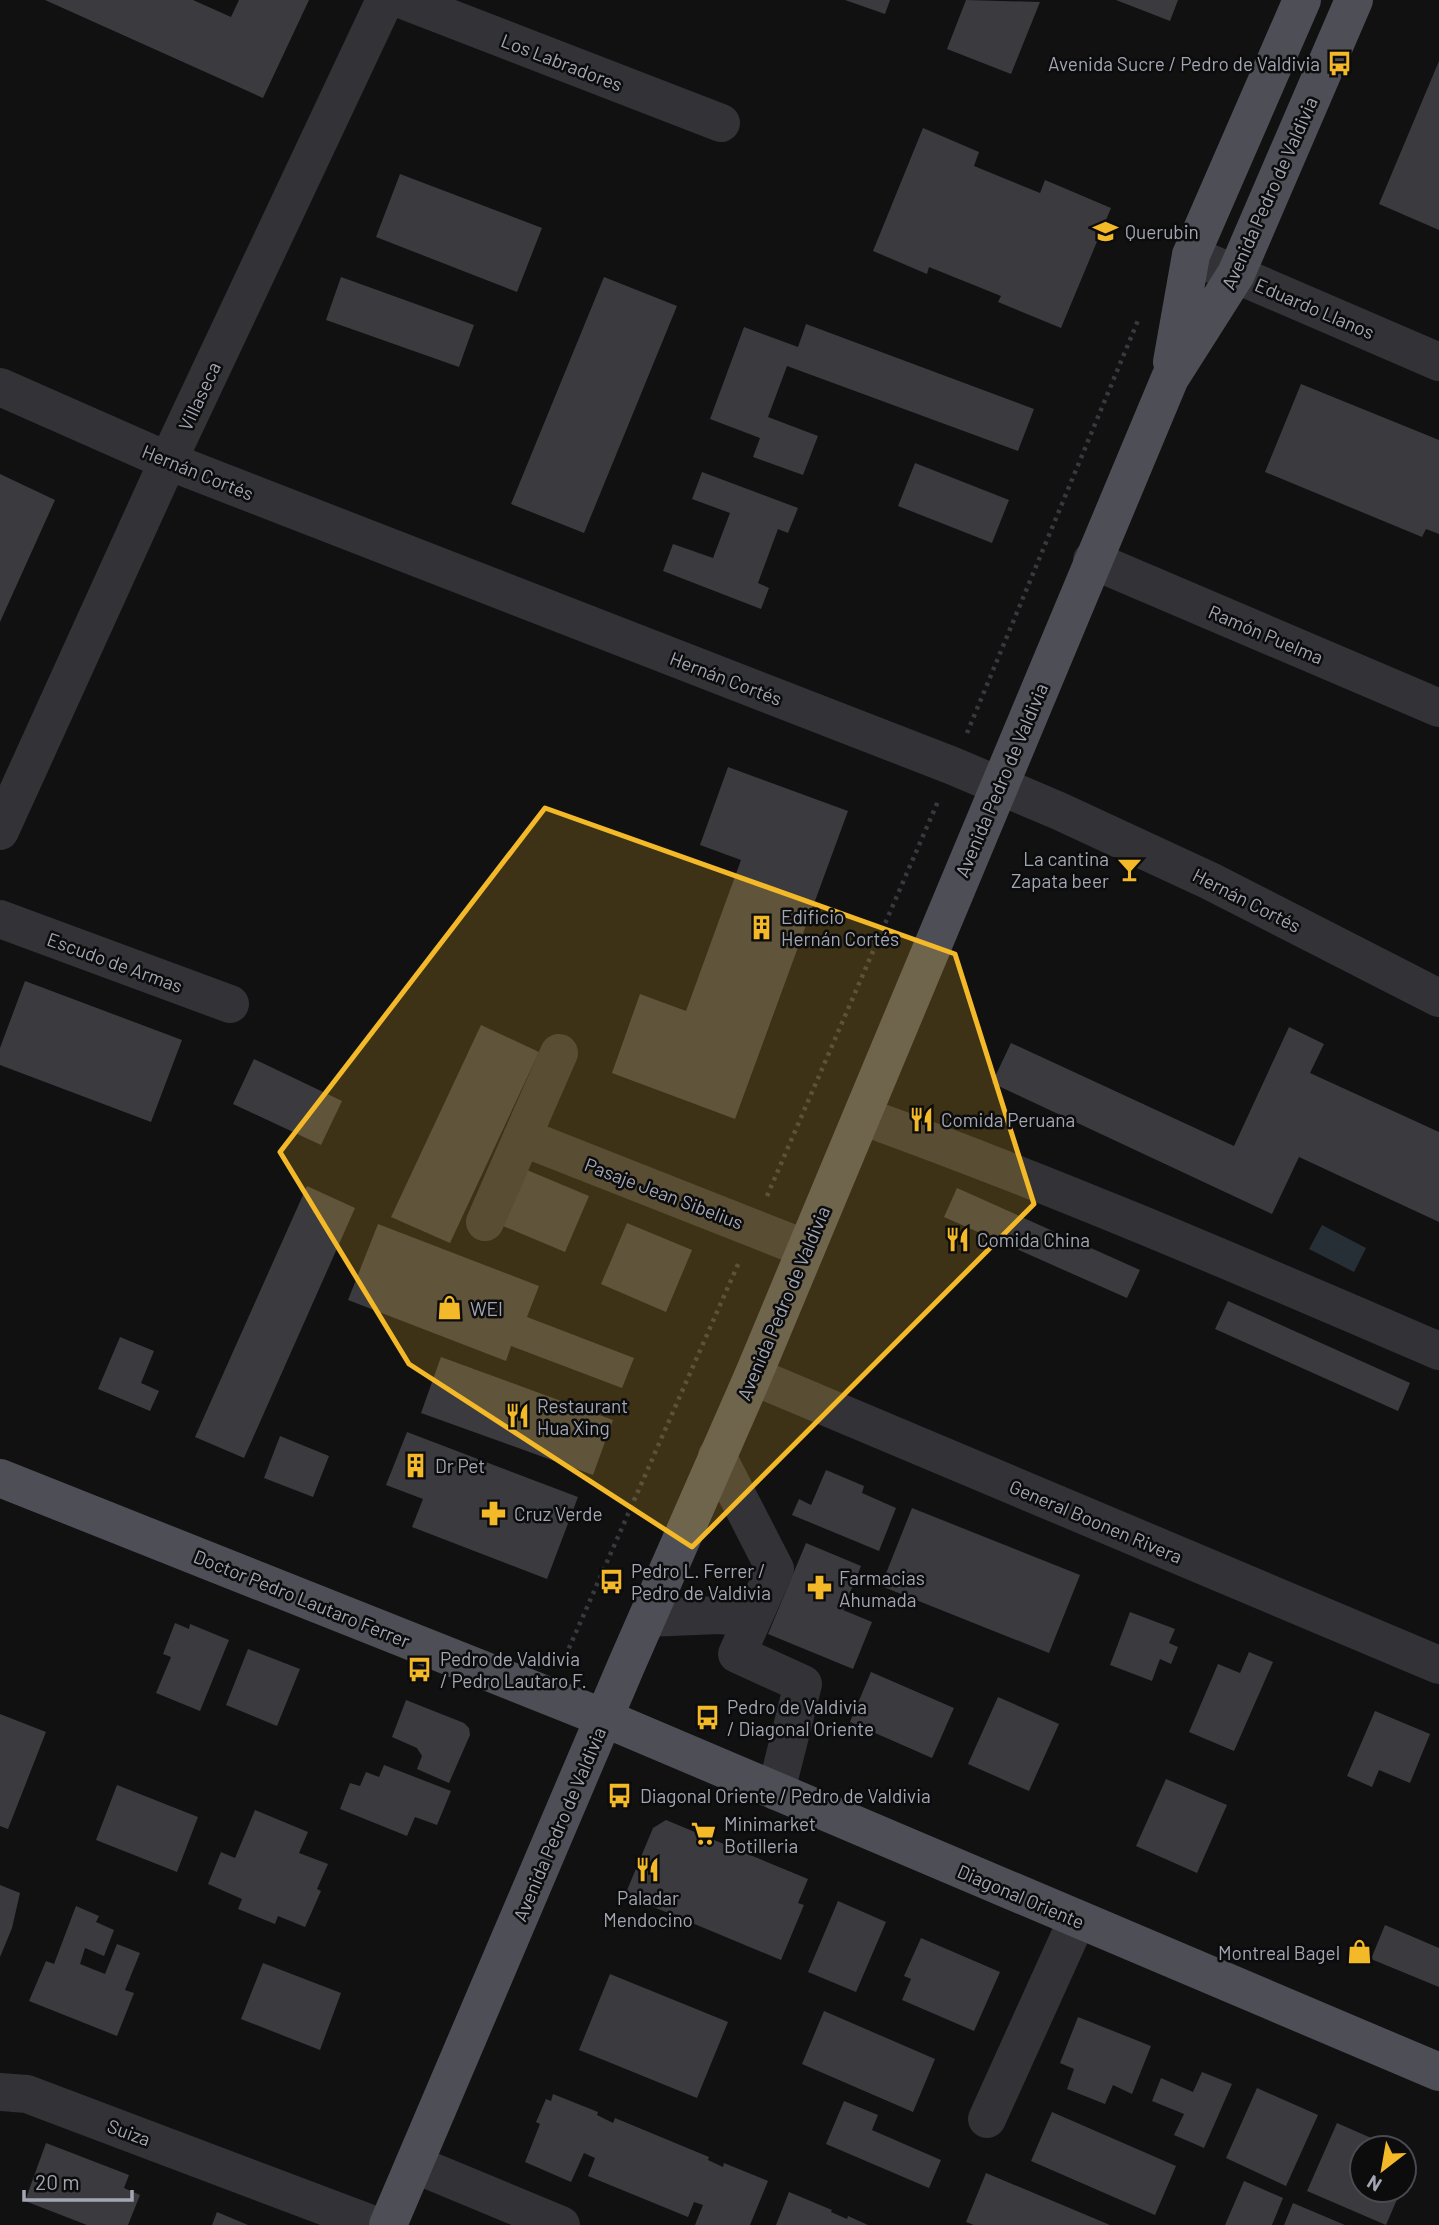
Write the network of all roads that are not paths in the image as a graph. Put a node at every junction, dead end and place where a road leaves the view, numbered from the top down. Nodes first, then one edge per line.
1 (385, 0) edge
2 (403, 0) edge
3 (1302, 0) edge
4 (1354, 0) edge
5 (721, 123) dead end
6 (1191, 255) junction
7 (1236, 274) junction
8 (1439, 362) edge
9 (1170, 378) junction
10 (0, 387) edge
11 (168, 461) junction
12 (1092, 560) junction
13 (1439, 708) edge
14 (997, 786) junction
15 (0, 831) edge
16 (0, 919) edge
17 (1439, 998) edge
18 (230, 1004) dead end
19 (559, 1053) dead end
20 (862, 1116) junction
21 (522, 1137) junction
22 (485, 1222) dead end
23 (806, 1249) junction
24 (1439, 1351) edge
25 (752, 1376) junction
26 (717, 1456) junction
27 (0, 1478) edge
28 (647, 1618) junction
29 (752, 1618) junction
30 (1439, 1665) edge
31 (604, 1718) junction
32 (776, 1791) junction
33 (1077, 1920) junction
34 (1439, 2072) edge
35 (0, 2092) edge
36 (987, 2119) dead end
37 (414, 2164) junction
38 (374, 2225) edge
39 (388, 2225) edge
40 (561, 2225) edge

1 - 11 street, Villaseca
2 - 5 street, Los Labradores
3 - 6 main road, Avenida Pedro de Valdivia
4 - 7 main road, Avenida Pedro de Valdivia
6 - 7 street, Eduardo Llanos
6 - 9 main road, Avenida Pedro de Valdivia
7 - 8 street, Eduardo Llanos
7 - 9 main road, Avenida Pedro de Valdivia
9 - 12 main road, Avenida Pedro de Valdivia
10 - 11 street, Hernán Cortés
11 - 14 street, Hernán Cortés
11 - 15 street, Villaseca
12 - 13 street, Ramón Puelma
12 - 14 main road, Avenida Pedro de Valdivia
14 - 17 street, Hernán Cortés
14 - 20 main road, Avenida Pedro de Valdivia
16 - 18 street, Escudo de Armas
19 - 21 street
20 - 23 main road, Avenida Pedro de Valdivia
20 - 24 street
21 - 22 street
21 - 23 street, Pasaje Jean Sibelius
23 - 25 main road, Avenida Pedro de Valdivia
25 - 26 main road, Avenida Pedro de Valdivia
25 - 30 street, General Boonen Rivera
26 - 28 main road, Avenida Pedro de Valdivia
26 - 29 street
27 - 31 main road, Doctor Pedro Lautaro Ferrer
28 - 29 street
28 - 31 main road, Avenida Pedro de Valdivia
29 - 32 street
31 - 32 main road, Diagonal Oriente
31 - 37 main road, Avenida Pedro de Valdivia
32 - 33 main road, Diagonal Oriente
33 - 34 main road, Diagonal Oriente
33 - 36 street
35 - 38 street, Suiza
37 - 39 main road, Avenida Pedro de Valdivia
37 - 40 street

